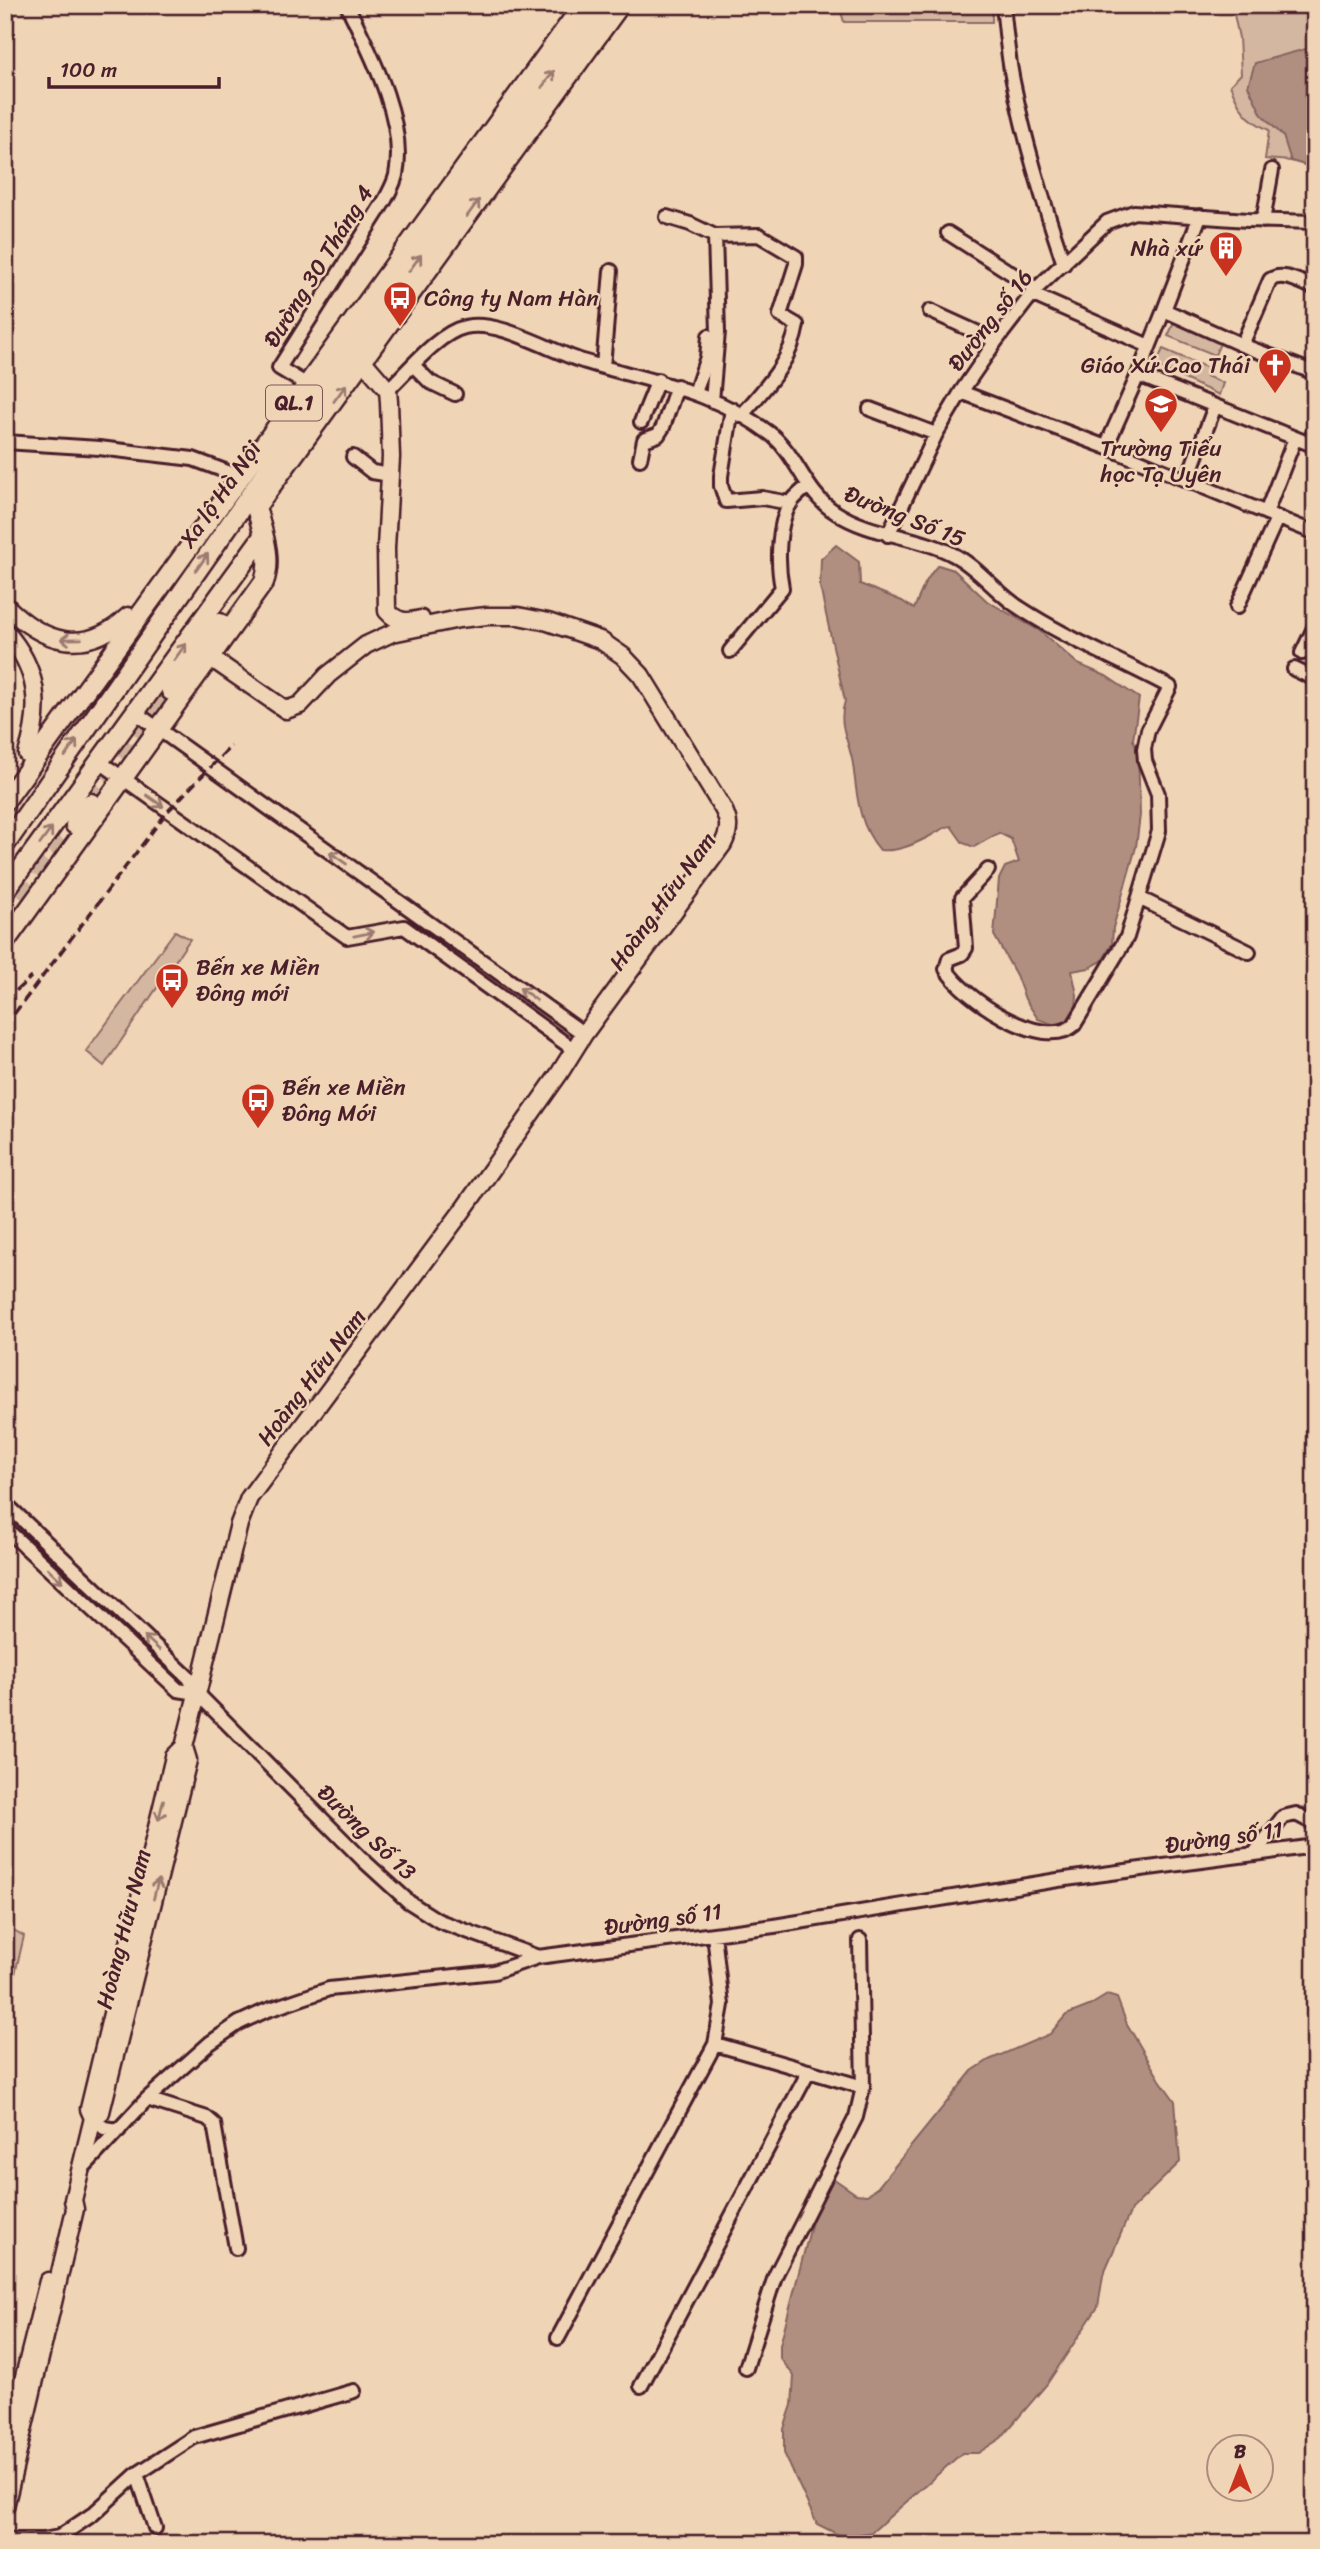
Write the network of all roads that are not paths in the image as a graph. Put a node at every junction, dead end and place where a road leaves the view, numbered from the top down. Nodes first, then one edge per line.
1 (347, 5) edge
2 (571, 5) edge
3 (583, 5) edge
4 (602, 5) edge
5 (620, 5) edge
6 (1003, 5) edge
7 (1272, 170) dead end
8 (1200, 216) junction
9 (667, 217) dead end
10 (1263, 221) junction
11 (1315, 222) edge
12 (948, 233) dead end
13 (715, 236) junction
14 (1063, 264) junction
15 (611, 271) dead end
16 (1315, 288) edge
17 (1034, 291) junction
18 (397, 301) junction
19 (1164, 310) junction
20 (930, 312) dead end
21 (709, 335) dead end
22 (996, 341) junction
23 (1242, 345) junction
24 (1149, 346) junction
25 (357, 356) junction
26 (414, 366) junction
27 (603, 367) junction
28 (1315, 373) edge
29 (1138, 375) junction
30 (658, 380) junction
31 (303, 383) junction
32 (677, 386) junction
33 (388, 390) junction
34 (961, 392) junction
35 (695, 393) junction
36 (455, 394) dead end
37 (712, 401) junction
38 (1215, 406) junction
39 (870, 410) dead end
40 (737, 413) junction
41 (641, 422) dead end
42 (1315, 429) edge
43 (936, 434) junction
44 (1295, 438) junction
45 (5, 443) edge
46 (1312, 445) edge
47 (1107, 447) junction
48 (353, 457) dead end
49 (640, 460) dead end
50 (236, 475) junction
51 (391, 475) junction
52 (1187, 480) junction
53 (808, 486) junction
54 (251, 502) junction
55 (790, 503) junction
56 (1271, 515) junction
57 (1315, 533) edge
58 (888, 534) junction
59 (263, 536) junction
60 (268, 557) junction
61 (1237, 607) dead end
62 (128, 616) junction
63 (8, 620) edge
64 (1315, 626) edge
65 (730, 651) dead end
66 (1302, 653) dead end
67 (211, 658) junction
68 (1294, 669) dead end
69 (1315, 679) edge
70 (171, 691) tunnel mouth
71 (78, 693) junction
72 (136, 713) junction
73 (158, 730) junction
74 (27, 754) junction
75 (100, 762) junction
76 (123, 779) junction
77 (5, 784) edge
78 (5, 801) edge
79 (91, 803) tunnel mouth
80 (75, 825) tunnel mouth
81 (5, 845) edge
82 (988, 870) dead end
83 (5, 891) edge
84 (1139, 898) junction
85 (5, 942) edge
86 (1249, 952) dead end
87 (584, 1034) junction
88 (573, 1049) junction
89 (559, 1074) junction
90 (5, 1503) edge
91 (5, 1528) edge
92 (197, 1693) junction
93 (1315, 1824) edge
94 (1315, 1846) edge
95 (1254, 1854) junction
96 (714, 1934) junction
97 (860, 1940) dead end
98 (538, 1957) junction
99 (715, 2044) junction
100 (809, 2071) junction
101 (863, 2087) junction
102 (147, 2099) junction
103 (93, 2118) junction
104 (119, 2130) junction
105 (80, 2171) junction
106 (73, 2200) junction
107 (236, 2248) dead end
108 (558, 2338) dead end
109 (746, 2368) dead end
110 (641, 2386) dead end
111 (354, 2391) dead end
112 (5, 2452) edge
113 (137, 2474) junction
114 (5, 2507) edge
115 (155, 2528) dead end
116 (5, 2540) edge
117 (56, 2541) edge

1 - 31 street, Đường 30 Tháng 4
2 - 31 highway, Xa lộ Hà Nội / QL.1
3 - 31 highway, Xa lộ Hà Nội / QL.1
18 -> 4 highway, Xa lộ Hà Nội / QL.1
18 -> 5 highway, Xa lộ Hà Nội / QL.1
6 - 14 street
7 - 10 street
8 - 10 street, Đường số 16
8 - 14 street, Đường số 16
8 - 19 street
9 - 13 street
10 - 11 street, Đường số 16
12 - 17 street
13 - 37 street
13 - 40 street
14 - 17 street, Đường số 16
15 - 27 street
16 - 23 street
17 - 22 street, Đường số 16
17 - 24 street
18 - 25 highway, Xa lộ Hà Nội / QL.1
19 - 23 street
19 - 24 street
20 - 22 street
21 - 35 street
22 - 34 street, Đường số 16
23 - 28 street
24 - 29 street
25 - 33 main road
54 -> 25 highway, Xa lộ Hà Nội / QL.1
26 - 27 street, Đường Số 15
26 - 33 street, Đường Số 15
26 - 36 street
27 - 30 street, Đường Số 15
29 - 38 street
29 - 47 street
30 - 32 street, Đường Số 15
30 - 41 street
31 - 50 highway, Xa lộ Hà Nội / QL.1
32 - 35 street, Đường Số 15
32 - 49 street
33 - 51 main road, Hoàng Hữu Nam
34 - 43 street, Đường số 16
34 - 47 street
35 - 37 street, Đường Số 15
37 - 40 street, Đường Số 15
38 - 44 street
38 - 52 street
39 - 43 street
40 - 53 street, Đường Số 15
40 - 55 street
42 - 46 street
43 - 58 street, Đường số 16
44 - 46 street
44 - 56 street
45 - 50 street
47 - 52 street
48 - 51 street
50 - 62 highway, Xa lộ Hà Nội / QL.1
50 - 71 highway, Xa lộ Hà Nội / QL.1
51 - 89 main road, Hoàng Hữu Nam
52 - 56 street
53 - 55 street
53 - 58 street, Đường Số 15
54 - 59 highway, Xa lộ Hà Nội
81 -> 54 highway, Xa lộ Hà Nội / QL.1
55 - 65 street
56 - 57 street
56 - 61 street
58 - 84 street, Đường Số 15
59 - 60 highway, Xa lộ Hà Nội
72 -> 59 highway
60 - 67 highway, Xa lộ Hà Nội
60 - 70 highway
62 -> 63 main road
62 - 71 highway, Xa lộ Hà Nội / QL.1
63 - 74 main road
64 - 66 street
67 - 73 highway, Xa lộ Hà Nội
67 - 87 main road, Hoàng Hữu Nam
68 - 69 street
71 - 74 highway, Xa lộ Hà Nội / QL.1
71 - 78 highway, Xa lộ Hà Nội / QL.1
72 - 73 street
72 - 75 highway
73 - 76 highway, Xa lộ Hà Nội
87 -> 73 street
74 - 77 highway, Xa lộ Hà Nội / QL.1
75 - 76 street
83 -> 75 highway
76 - 85 highway, Xa lộ Hà Nội
76 -> 88 street
79 - 80 highway
82 - 84 street, Đường Số 15
84 - 86 street
87 - 88 main road, Hoàng Hữu Nam
88 - 89 main road, Hoàng Hữu Nam
89 - 92 main road, Hoàng Hữu Nam
92 -> 90 street, Đường Số 13
91 -> 92 street, Đường Số 13
92 - 98 street, Đường Số 13
92 - 103 main road, Hoàng Hữu Nam
93 - 95 street
94 - 95 street, Đường số 11
95 - 96 street, Đường số 11
96 - 98 street, Đường số 11
96 - 99 street
97 - 101 street
98 - 102 street, Đường số 11
99 - 100 street
99 - 108 street
100 - 101 street
100 - 110 street
101 - 109 street
102 - 104 street, Đường số 11
102 - 107 street
103 - 104 street
103 - 105 main road, Hoàng Hữu Nam
104 - 105 street, Đường số 11
105 - 106 main road, Hoàng Hữu Nam
106 - 112 main road, Hoàng Hữu Nam
106 - 114 main road, Hoàng Hữu Nam
111 - 113 street
113 - 115 street
113 - 117 street
116 - 117 street

